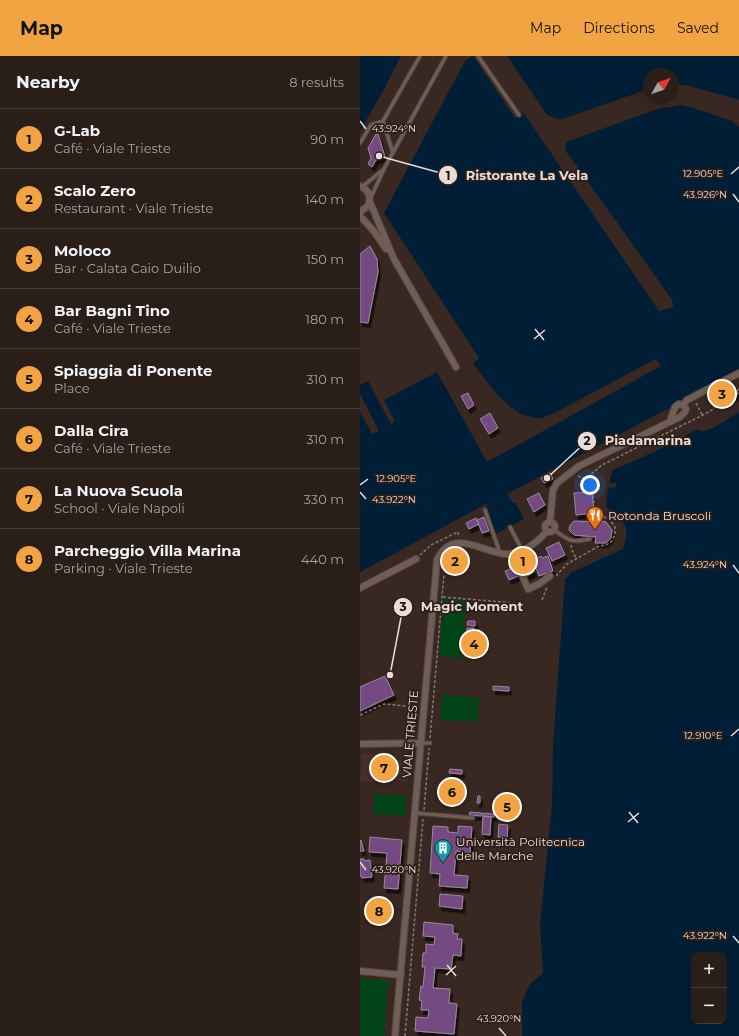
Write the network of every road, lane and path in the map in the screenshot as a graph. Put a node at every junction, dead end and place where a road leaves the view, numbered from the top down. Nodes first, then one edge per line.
1 (420, 56) edge
2 (446, 56) edge
3 (478, 56) edge
4 (519, 115) dead end
5 (383, 121) junction
6 (360, 144) edge
7 (393, 153) junction
8 (385, 167) junction
9 (361, 187) edge
10 (370, 201) junction
11 (360, 212) edge
12 (360, 216) edge
13 (394, 260) junction
14 (456, 367) dead end
15 (739, 373) edge
16 (739, 389) edge
17 (737, 391) dead end
18 (693, 397) junction
19 (724, 401) dead end
20 (683, 405) junction
21 (702, 415) junction
22 (670, 421) junction
23 (571, 472) junction
24 (484, 510) dead end
25 (550, 522) junction
26 (510, 527) dead end
27 (554, 530) junction
28 (547, 531) junction
29 (590, 539) dead end
30 (571, 541) junction
31 (460, 544) junction
32 (522, 550) junction
33 (500, 553) junction
34 (513, 554) junction
35 (577, 558) dead end
36 (416, 559) joint
37 (444, 574) dead end
38 (550, 576) dead end
39 (360, 588) edge
40 (442, 596) junction
41 (514, 603) dead end
42 (418, 707) dead end
43 (360, 715) edge
44 (421, 743) junction
45 (430, 743) junction
46 (360, 744) edge
47 (415, 813) junction
48 (424, 814) junction
49 (473, 818) dead end
50 (360, 971) edge
51 (401, 975) junction
52 (395, 1036) edge
53 (405, 1036) edge

1 - 5 lane
2 - 7 lane
3 - 4 lane
5 - 6 lane
5 - 7 lane
7 - 8 lane
8 - 9 lane
8 - 10 lane
9 - 10 street
10 - 11 street
10 - 13 street
12 - 13 street
13 - 14 street
15 - 18 street
16 - 17 path
18 - 20 street
18 - 21 path
19 - 21 path
20 - 22 street
20 - 22 street
21 - 23 path
22 - 23 street
23 - 25 street
24 - 33 lane
25 - 27 street
25 - 28 street
26 - 32 lane
27 - 28 street
27 - 30 lane
28 - 32 street
29 - 30 lane
30 - 35 path
31 - 33 street
31 - 36 path
31 - 44 street, VIALE TRIESTE
32 - 34 street
33 - 34 street
34 - 38 street
36 - 39 street
37 - 40 path
40 - 41 path
40 - 45 path
42 - 43 path
44 - 45 lane
44 - 46 street
44 - 47 street, VIALE TRIESTE
45 - 48 path
47 - 48 lane
47 - 51 street, VIALE TRIESTE
48 - 49 lane
48 - 53 path
50 - 51 street
51 - 52 street, VIALE TRIESTE

